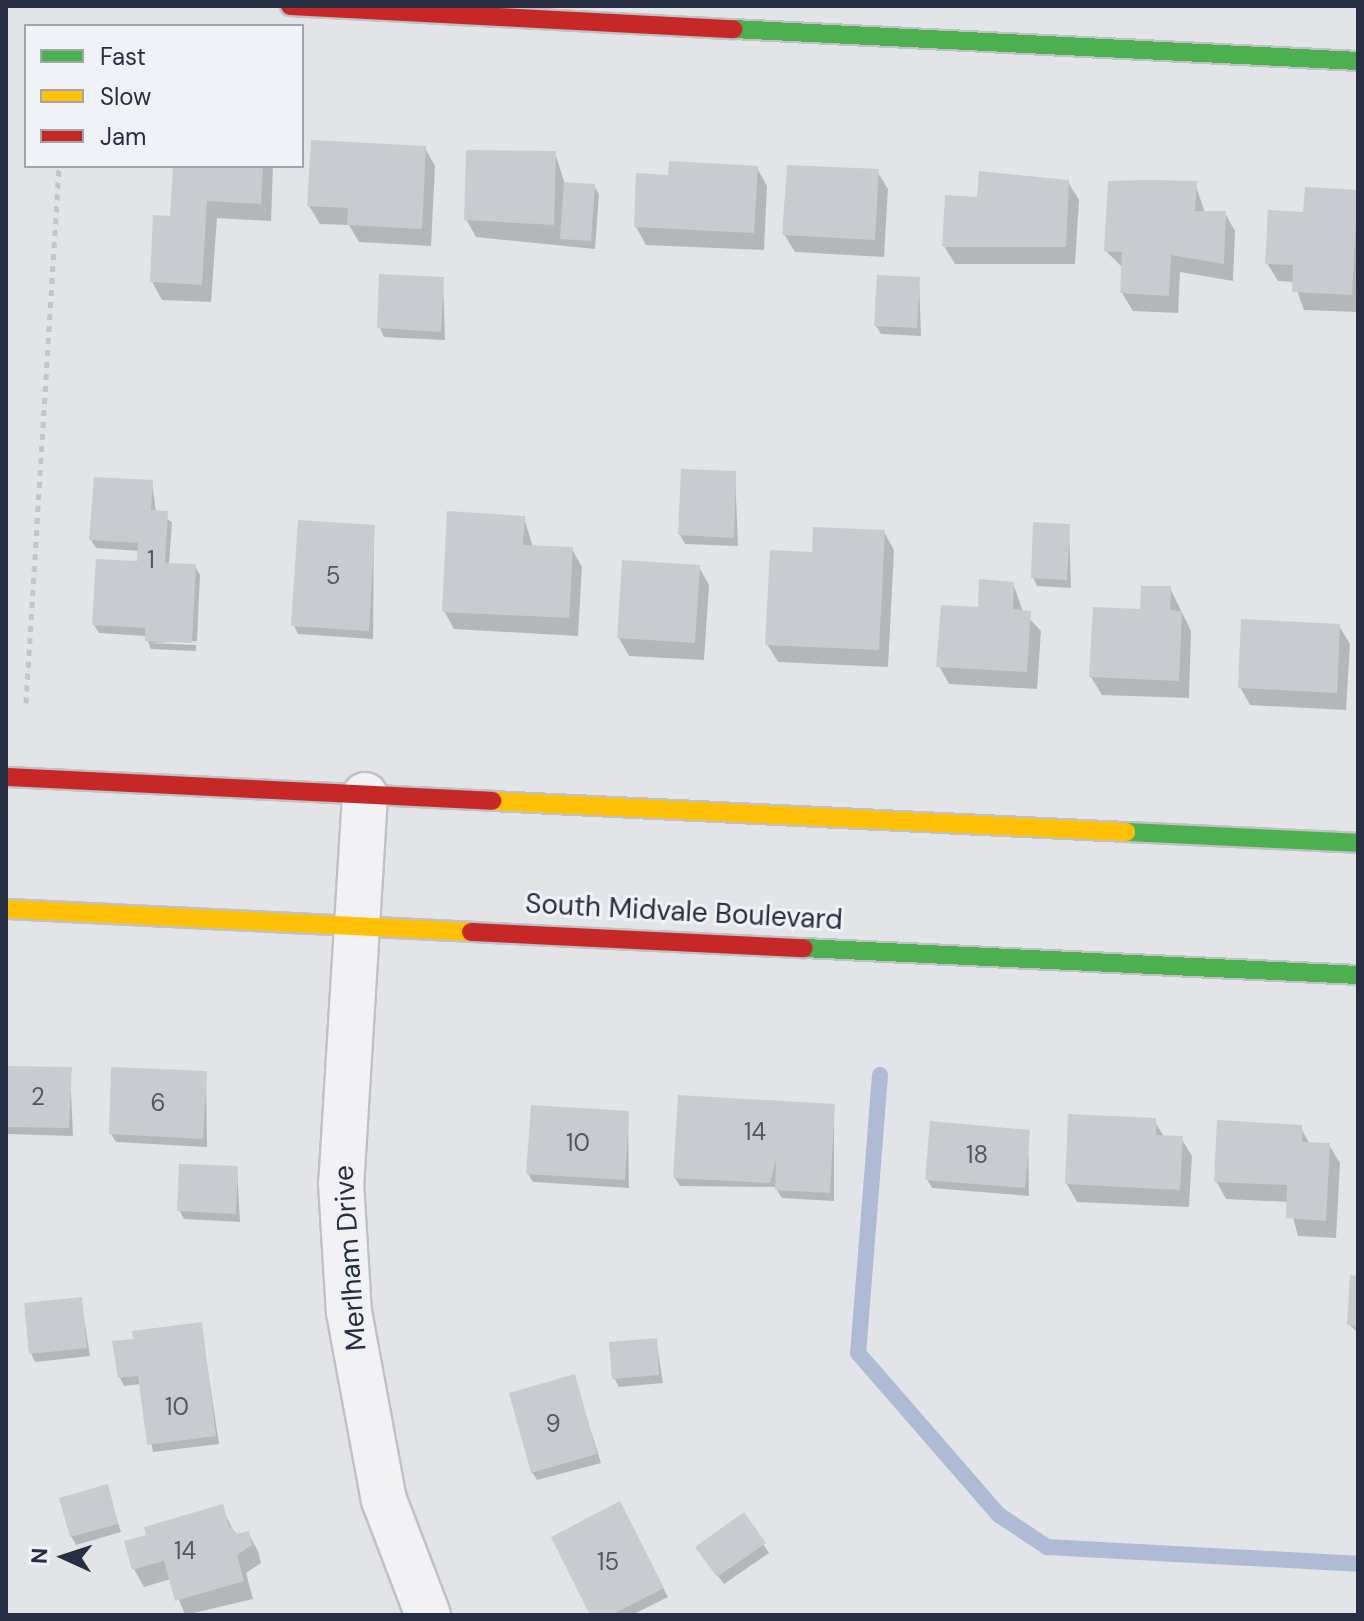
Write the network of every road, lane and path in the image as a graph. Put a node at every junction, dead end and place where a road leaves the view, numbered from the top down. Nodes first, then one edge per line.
1 (290, 6) edge
2 (1358, 61) edge
3 (59, 168) edge
4 (26, 703) dead end
5 (6, 777) edge
6 (365, 795) junction
7 (1358, 843) edge
8 (6, 909) edge
9 (358, 924) junction
10 (1358, 975) edge
11 (428, 1615) edge

1 - 2 main road
3 - 4 path
5 - 6 main road
6 - 7 main road
6 - 9 street, Merlham Drive
8 - 9 main road, South Midvale Boulevard
9 - 10 main road, South Midvale Boulevard
9 - 11 street, Merlham Drive

